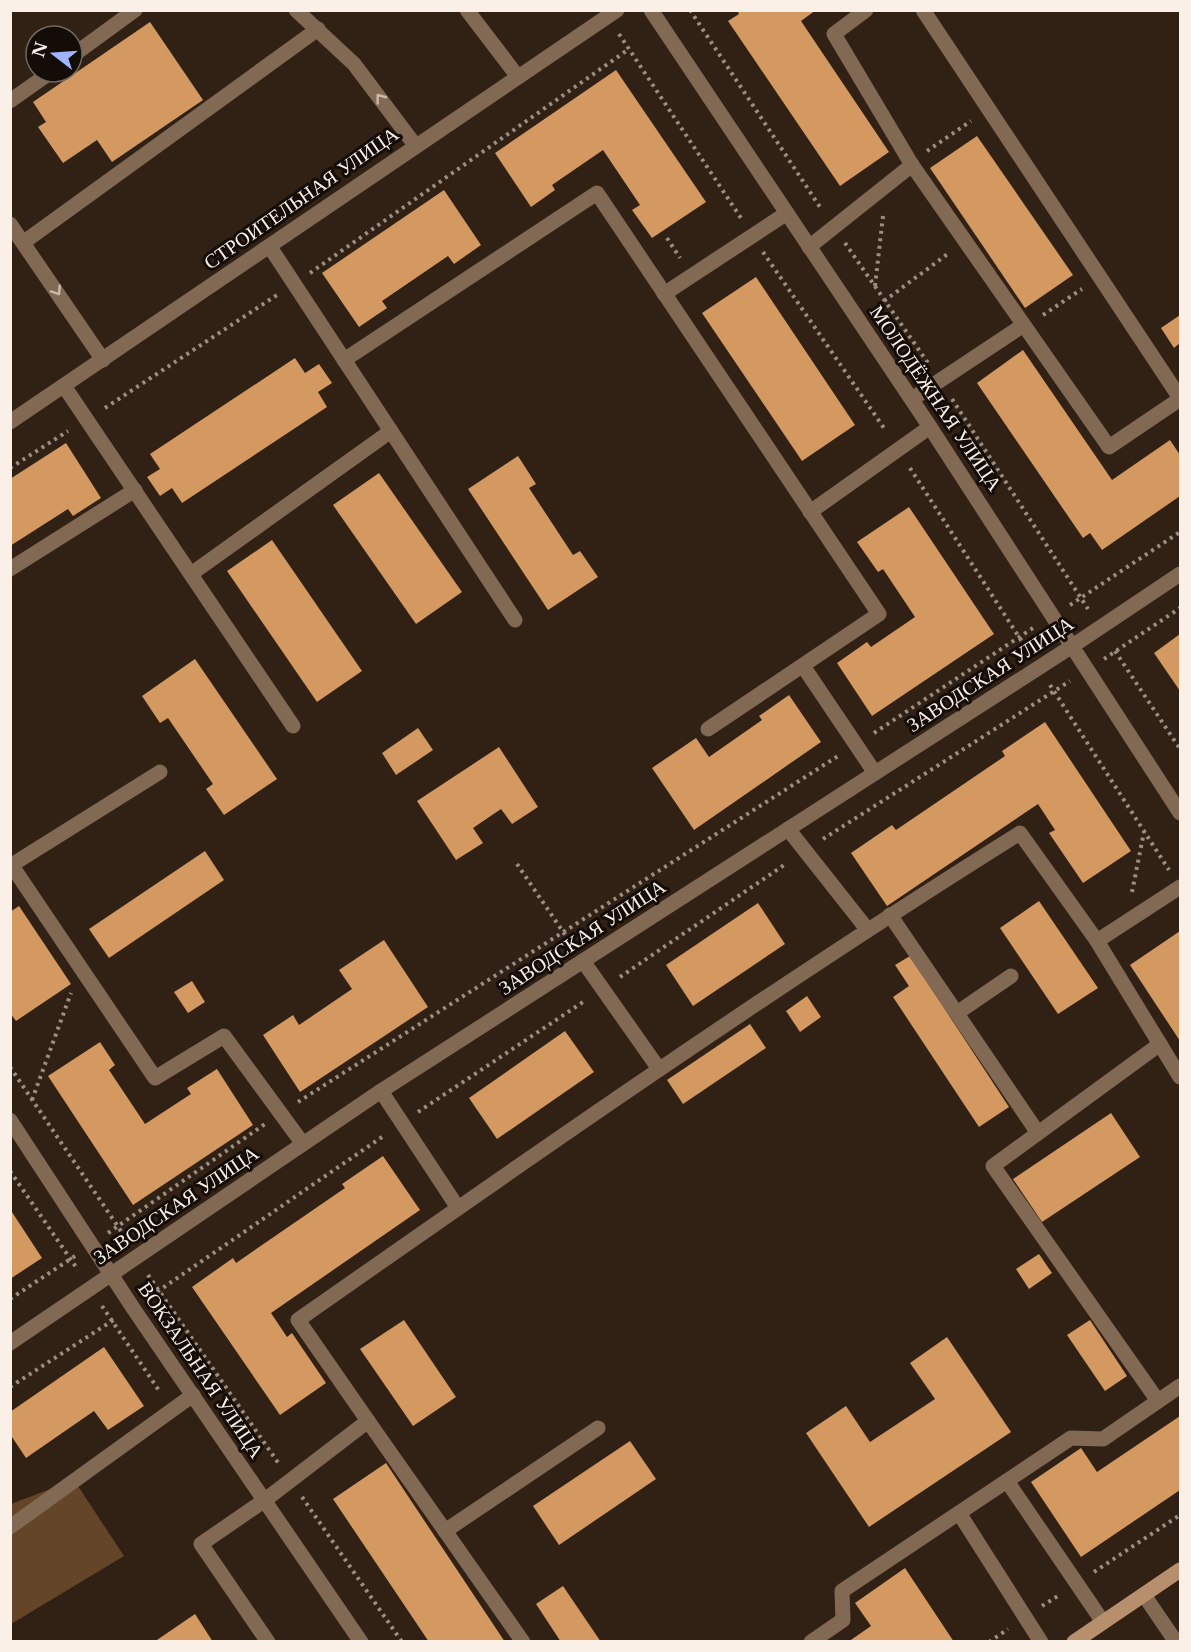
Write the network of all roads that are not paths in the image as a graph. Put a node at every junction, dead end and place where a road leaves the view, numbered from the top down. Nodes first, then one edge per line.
1 (135, 10) edge
2 (296, 10) edge
3 (467, 10) edge
4 (651, 10) edge
5 (866, 10) edge
6 (923, 10) edge
7 (610, 13) edge
8 (318, 30) junction
9 (84, 47) edge
10 (518, 76) junction
11 (34, 84) edge
12 (10, 101) edge
13 (415, 145) junction
14 (912, 165) junction
15 (787, 213) junction
16 (10, 224) edge
17 (24, 242) junction
18 (270, 247) junction
19 (809, 247) junction
20 (664, 294) junction
21 (1022, 326) junction
22 (103, 360) junction
23 (344, 360) junction
24 (64, 386) junction
25 (912, 399) junction
26 (1180, 399) edge
27 (10, 422) edge
28 (930, 427) junction
29 (392, 431) junction
30 (135, 490) junction
31 (810, 512) junction
32 (10, 569) edge
33 (191, 574) junction
34 (1180, 574) edge
35 (515, 620) dead end
36 (1074, 645) junction
37 (803, 666) junction
38 (293, 726) dead end
39 (708, 729) dead end
40 (160, 772) dead end
41 (875, 773) junction
42 (1180, 813) edge
43 (788, 829) junction
44 (11, 864) edge
45 (1180, 887) edge
46 (890, 915) junction
47 (867, 929) junction
48 (1097, 941) junction
49 (583, 961) junction
50 (1011, 976) dead end
51 (957, 1013) junction
52 (1160, 1044) junction
53 (659, 1069) junction
54 (1180, 1077) edge
55 (381, 1091) junction
56 (10, 1120) edge
57 (1038, 1133) junction
58 (303, 1144) junction
59 (458, 1208) junction
60 (111, 1275) junction
61 (10, 1343) edge
62 (1180, 1387) edge
63 (193, 1395) junction
64 (1158, 1401) junction
65 (368, 1421) junction
66 (598, 1428) dead end
67 (1007, 1481) junction
68 (265, 1500) junction
69 (959, 1513) junction
70 (10, 1527) edge
71 (445, 1531) junction
72 (1180, 1570) edge
73 (1144, 1595) junction
74 (1103, 1622) junction
75 (268, 1641) edge
76 (361, 1641) edge
77 (523, 1641) edge
78 (811, 1641) edge
79 (1041, 1641) edge
80 (1074, 1641) edge
81 (1176, 1641) edge

1 - 9 street
2 - 8 street
3 - 10 street
4 - 15 street, МОЛОДЁЖНАЯ УЛИЦА
5 - 14 street
6 - 26 street
7 - 10 street, СТРОИТЕЛЬНАЯ УЛИЦА
13 -> 8 street
8 - 17 street
10 - 13 street, СТРОИТЕЛЬНАЯ УЛИЦА
11 - 12 street
13 - 18 street, СТРОИТЕЛЬНАЯ УЛИЦА
14 - 19 street
14 - 21 street
15 - 19 street, МОЛОДЁЖНАЯ УЛИЦА
15 - 20 street
16 - 17 street
17 -> 22 street
18 - 22 street, СТРОИТЕЛЬНАЯ УЛИЦА
18 - 23 street
19 - 25 street, МОЛОДЁЖНАЯ УЛИЦА
20 - 23 street
20 - 31 street
21 - 25 street
21 - 26 street
22 - 24 street, СТРОИТЕЛЬНАЯ УЛИЦА
23 - 29 street
24 - 27 street, СТРОИТЕЛЬНАЯ УЛИЦА
24 - 30 street
25 - 28 street, МОЛОДЁЖНАЯ УЛИЦА
28 - 31 street
28 - 36 street, МОЛОДЁЖНАЯ УЛИЦА
29 - 33 street
29 - 35 street
30 - 32 street
30 - 33 street
31 - 37 street
33 - 38 street
34 - 36 street, ЗАВОДСКАЯ УЛИЦА
36 - 41 street, ЗАВОДСКАЯ УЛИЦА
36 - 42 street, МОЛОДЁЖНАЯ УЛИЦА
37 - 39 street
37 - 41 street
40 - 44 street
41 - 43 street, ЗАВОДСКАЯ УЛИЦА
43 - 47 street
43 - 49 street, ЗАВОДСКАЯ УЛИЦА
44 - 58 street
45 - 48 street
46 - 47 street
46 - 48 street
46 - 51 street
47 - 53 street
48 - 52 street
49 - 53 street
49 - 55 street, ЗАВОДСКАЯ УЛИЦА
50 - 51 street
51 - 57 street
52 - 54 street
52 - 57 street
53 - 59 street
55 - 58 street, ЗАВОДСКАЯ УЛИЦА
55 - 59 street
56 - 60 street, ВОКЗАЛЬНАЯ УЛИЦА
57 - 64 street
58 - 60 street, ЗАВОДСКАЯ УЛИЦА
59 - 65 street
60 - 61 street, ЗАВОДСКАЯ УЛИЦА
60 - 63 street, ВОКЗАЛЬНАЯ УЛИЦА
62 - 64 street
63 - 68 street, ВОКЗАЛЬНАЯ УЛИЦА
63 - 70 street
64 - 67 street
65 - 68 street
65 - 71 street
66 - 71 street
67 - 69 street
67 - 74 street
68 - 75 street
68 - 76 street, ВОКЗАЛЬНАЯ УЛИЦА
69 - 78 street
69 - 79 street
71 - 77 street
72 - 73 street
73 - 74 street
73 - 81 street
74 - 80 street

